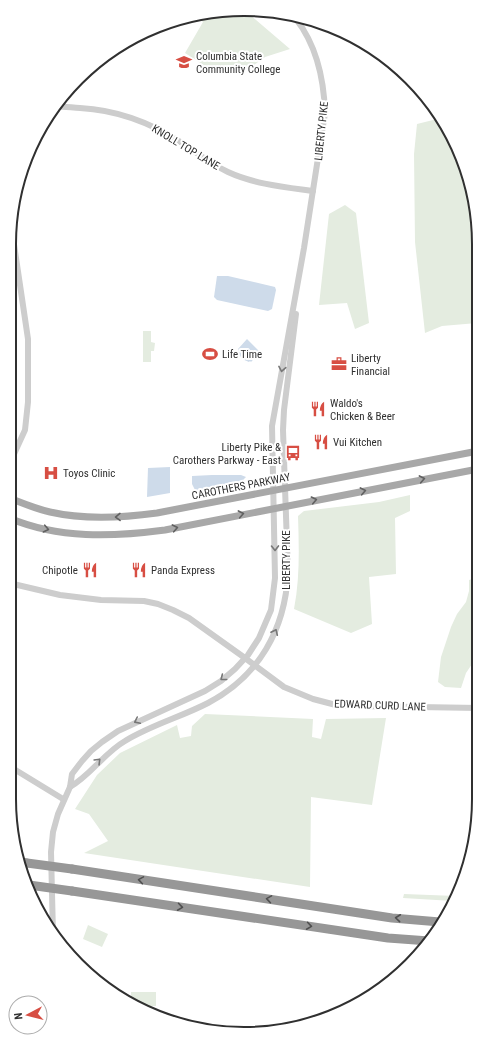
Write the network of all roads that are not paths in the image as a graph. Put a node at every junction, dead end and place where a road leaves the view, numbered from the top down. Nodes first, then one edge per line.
1 (298, 23) edge
2 (61, 107) edge
3 (313, 191) junction
4 (304, 248) junction
5 (16, 258) edge
6 (16, 450) edge
7 (472, 452) edge
8 (472, 469) edge
9 (286, 489) junction
10 (273, 491) junction
11 (16, 500) edge
12 (286, 506) junction
13 (274, 509) junction
14 (16, 520) edge
15 (16, 586) edge
16 (245, 658) junction
17 (255, 666) junction
18 (173, 705) junction
19 (472, 708) edge
20 (178, 716) junction
21 (16, 770) edge
22 (70, 787) junction
23 (63, 799) junction
24 (25, 862) edge
25 (33, 886) edge
26 (436, 922) edge
27 (53, 924) edge
28 (423, 941) edge

1 - 3 street, LIBERTY PIKE
2 - 3 street, KNOLL TOP LANE
3 - 4 street, LIBERTY PIKE
4 - 9 street, LIBERTY PIKE
4 -> 10 street, LIBERTY PIKE
5 - 6 street
7 - 9 main road, CAROTHERS PARKWAY
12 -> 8 main road
9 - 10 main road, CAROTHERS PARKWAY
9 - 12 street, LIBERTY PIKE
10 -> 11 main road, CAROTHERS PARKWAY
10 - 13 street, LIBERTY PIKE
12 - 13 main road
17 -> 12 street, LIBERTY PIKE
14 -> 13 main road
13 -> 16 street, LIBERTY PIKE
15 - 16 street, EDWARD CURD LANE
16 - 17 street, EDWARD CURD LANE
16 -> 18 street, LIBERTY PIKE
17 - 19 street, EDWARD CURD LANE
17 - 20 street, LIBERTY PIKE
18 - 20 street
18 -> 22 street, LIBERTY PIKE
22 -> 20 street, LIBERTY PIKE
21 - 23 street
22 - 23 street, LIBERTY PIKE
23 - 27 street, LIBERTY PIKE
26 -> 24 highway, bridge
25 -> 28 highway, bridge

